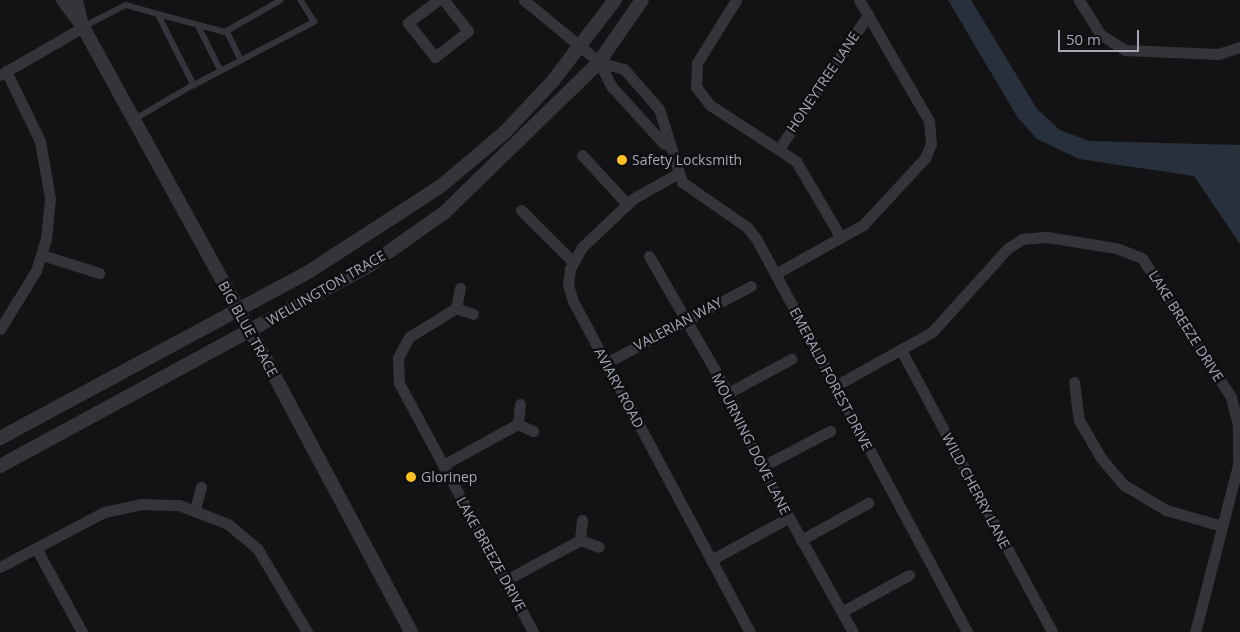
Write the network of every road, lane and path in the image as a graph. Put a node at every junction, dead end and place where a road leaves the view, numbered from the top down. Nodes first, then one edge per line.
1 (63, 0) edge
2 (76, 0) edge
3 (281, 0) edge
4 (300, 0) edge
5 (438, 0) edge
6 (444, 0) edge
7 (524, 0) edge
8 (615, 0) edge
9 (642, 0) edge
10 (736, 0) edge
11 (859, 0) edge
12 (1079, 0) edge
13 (158, 14) junction
14 (868, 16) junction
15 (198, 24) junction
16 (83, 27) junction
17 (227, 31) junction
18 (580, 45) junction
19 (1240, 47) edge
20 (241, 60) junction
21 (599, 62) junction
22 (221, 71) junction
23 (3, 73) edge
24 (194, 85) junction
25 (133, 121) junction
26 (778, 149) junction
27 (670, 151) junction
28 (582, 155) dead end
29 (677, 174) junction
30 (627, 204) junction
31 (521, 210) dead end
32 (841, 238) junction
33 (42, 255) junction
34 (649, 256) dead end
35 (572, 261) junction
36 (99, 273) dead end
37 (775, 274) junction
38 (750, 286) dead end
39 (460, 288) dead end
40 (456, 308) junction
41 (238, 310) junction
42 (473, 314) dead end
43 (683, 320) junction
44 (0, 328) edge
45 (251, 332) junction
46 (901, 350) junction
47 (791, 359) dead end
48 (606, 362) junction
49 (1074, 382) dead end
50 (835, 386) junction
51 (728, 393) junction
52 (520, 404) dead end
53 (518, 424) junction
54 (830, 430) dead end
55 (533, 431) dead end
56 (0, 438) edge
57 (443, 465) junction
58 (0, 466) edge
59 (761, 467) junction
60 (201, 487) dead end
61 (868, 503) dead end
62 (195, 509) junction
63 (788, 518) junction
64 (582, 520) dead end
65 (1222, 526) junction
66 (580, 540) junction
67 (800, 540) junction
68 (598, 547) dead end
69 (36, 548) junction
70 (711, 560) junction
71 (0, 567) edge
72 (909, 575) dead end
73 (506, 580) junction
74 (845, 610) junction
75 (82, 632) edge
76 (307, 632) edge
77 (411, 632) edge
78 (534, 632) edge
79 (750, 632) edge
80 (853, 632) edge
81 (967, 632) edge
82 (1052, 632) edge
83 (1195, 632) edge

1 - 16 street, BIG BLUE TRACE
2 - 16 street, BIG BLUE TRACE
3 - 17 lane
4 - 20 lane
5 - 6 street
7 - 18 street, EMERALD FOREST DRIVE
8 - 18 street, WELLINGTON TRACE
9 - 21 street, WELLINGTON TRACE
10 - 26 street
11 - 14 street
12 - 19 street
13 - 15 lane
13 - 16 lane
13 - 24 lane
14 - 26 street, HONEYTREE LANE
14 - 32 street
15 - 17 lane
15 - 22 lane
16 - 23 street
16 - 25 street, BIG BLUE TRACE
17 - 20 lane
18 - 21 street, EMERALD FOREST DRIVE
18 - 41 street, WELLINGTON TRACE
20 - 22 lane
21 - 27 street, EMERALD FOREST DRIVE
21 - 27 street, EMERALD FOREST DRIVE
21 - 45 street, WELLINGTON TRACE
22 - 24 lane
23 - 33 street
24 - 25 lane
25 - 41 street, BIG BLUE TRACE
26 - 32 street
27 - 29 street, EMERALD FOREST DRIVE
28 - 30 street
29 - 30 street
29 - 37 street, EMERALD FOREST DRIVE
30 - 35 street
31 - 35 street
32 - 37 street
33 - 36 street
33 - 44 street
34 - 43 street, MOURNING DOVE LANE
35 - 48 street, AVIARY ROAD
37 - 50 street, EMERALD FOREST DRIVE
38 - 43 street, VALERIAN WAY
39 - 40 street
40 - 42 street
40 - 57 street, LAKE BREEZE DRIVE
41 - 45 street, BIG BLUE TRACE
41 - 56 street, WELLINGTON TRACE
43 - 48 street, VALERIAN WAY
43 - 51 street, MOURNING DOVE LANE
45 - 58 street, WELLINGTON TRACE
45 - 77 street, BIG BLUE TRACE
46 - 50 street, LAKE BREEZE DRIVE
46 - 65 street, LAKE BREEZE DRIVE
46 - 82 street, WILD CHERRY LANE
47 - 51 street
48 - 70 street, AVIARY ROAD
49 - 65 street
50 - 81 street, EMERALD FOREST DRIVE
51 - 59 street, MOURNING DOVE LANE
52 - 53 street
53 - 55 street
53 - 57 street
54 - 59 street
57 - 73 street, LAKE BREEZE DRIVE
59 - 63 street, MOURNING DOVE LANE
60 - 62 street
61 - 67 street
62 - 69 street
62 - 76 street
63 - 67 street, MOURNING DOVE LANE
63 - 70 street
64 - 66 street
65 - 83 street, LAKE BREEZE DRIVE
66 - 68 street
66 - 73 street
67 - 74 street, MOURNING DOVE LANE
69 - 71 street
69 - 75 street
70 - 79 street, AVIARY ROAD
72 - 74 street
73 - 78 street, LAKE BREEZE DRIVE
74 - 80 street, MOURNING DOVE LANE

